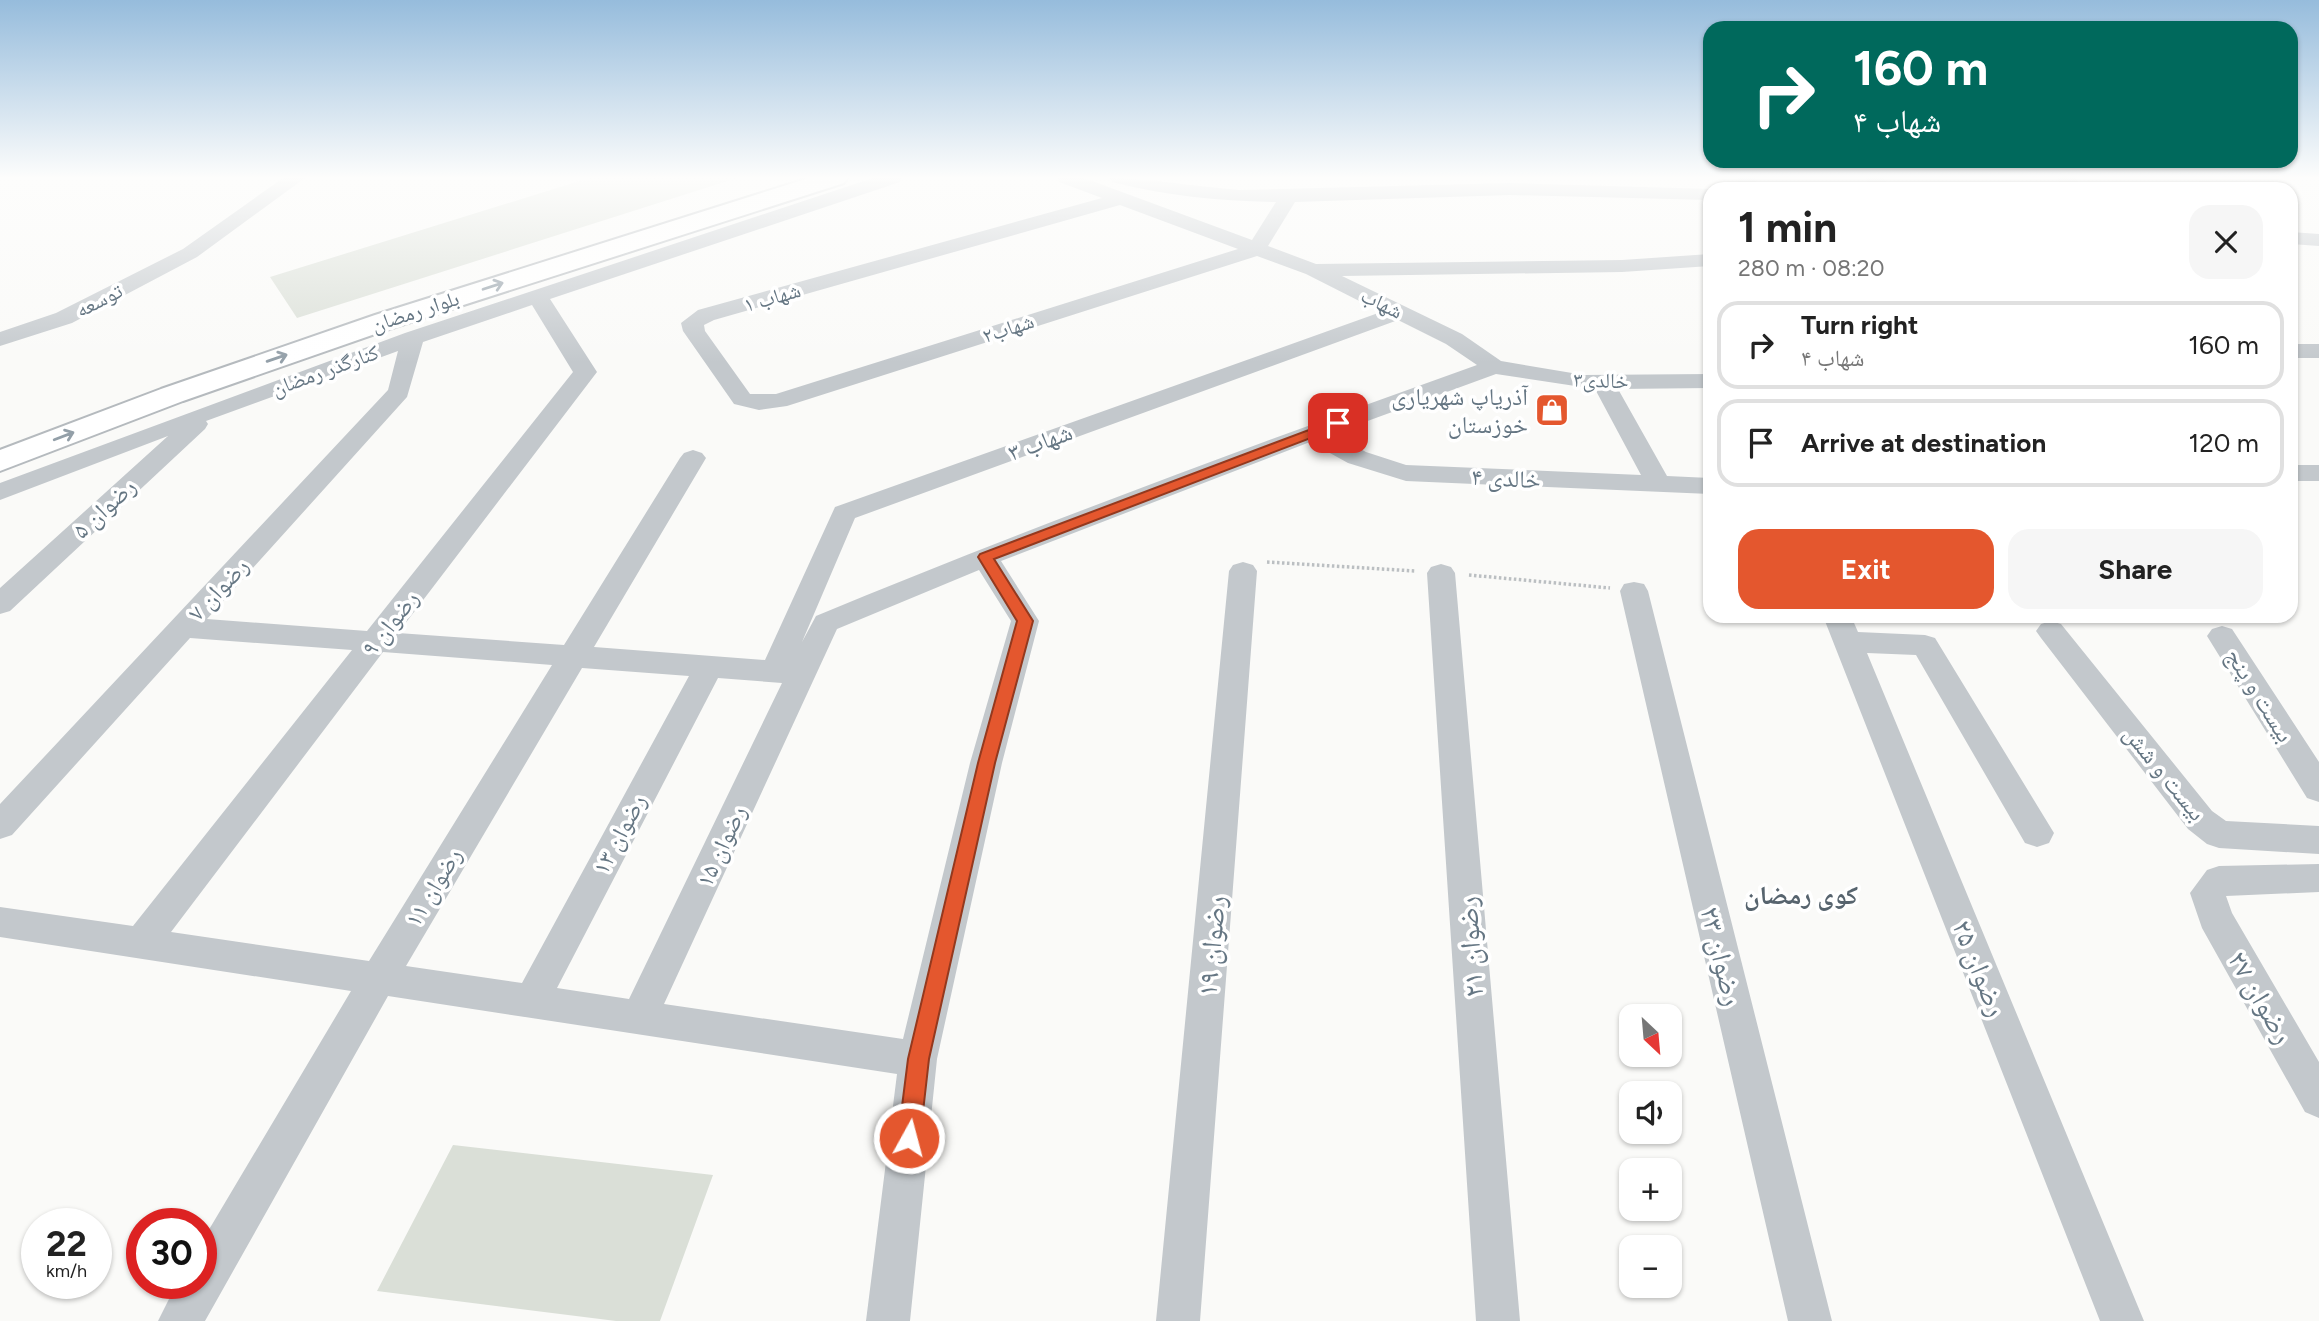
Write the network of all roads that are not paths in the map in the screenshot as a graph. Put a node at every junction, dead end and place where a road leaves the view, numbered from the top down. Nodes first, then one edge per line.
1 (209, 240) edge
2 (592, 240) edge
3 (621, 240) edge
4 (711, 240) edge
5 (952, 240) edge
6 (1233, 240) edge
7 (1262, 240) edge
8 (1256, 250) junction
9 (1703, 260) edge
10 (1313, 270) junction
11 (538, 298) junction
12 (1399, 312) junction
13 (413, 338) junction
14 (0, 339) edge
15 (2298, 351) edge
16 (2319, 351) edge
17 (1494, 367) junction
18 (1703, 381) edge
19 (1603, 382) junction
20 (116, 388) dead end
21 (759, 403) joint
22 (209, 412) junction
23 (1312, 432) junction
24 (693, 458) dead end
25 (0, 461) edge
26 (2298, 473) edge
27 (2319, 473) edge
28 (1659, 485) junction
29 (1703, 486) edge
30 (0, 492) edge
31 (985, 557) junction
32 (1243, 571) road end
33 (1441, 573) road end
34 (1634, 591) road end
35 (0, 604) edge
36 (183, 628) junction
37 (1843, 629) edge
38 (2051, 631) dead end
39 (2222, 636) dead end
40 (376, 642) junction
41 (573, 656) junction
42 (709, 666) junction
43 (788, 672) junction
44 (2319, 789) edge
45 (0, 826) edge
46 (2037, 833) dead end
47 (2319, 840) edge
48 (2319, 878) edge
49 (0, 922) edge
50 (141, 943) junction
51 (378, 979) junction
52 (531, 1002) junction
53 (639, 1018) junction
54 (918, 1059) junction
55 (2319, 1098) edge
56 (180, 1321) edge
57 (888, 1321) edge
58 (1178, 1321) edge
59 (1498, 1321) edge
60 (1810, 1321) edge
61 (2122, 1321) edge

1 - 14 street, توسعه
2 - 20 main road, بلوار رمضان
25 -> 3 main road, بلوار رمضان
4 - 11 street, کنارگذر رمضان
5 - 21 street, شهاب ۱
6 - 8 street, شهاب
7 - 8 street
8 - 10 street, شهاب
8 - 21 street, شهاب۲
9 - 10 street
10 - 12 street, شهاب
11 - 13 street, کنارگذر رمضان
11 - 40 street, رضوان ۹
12 - 17 street, شهاب
12 - 43 street, شهاب ۳
13 - 22 street, کنارگذر رمضان
13 - 36 street, رضوان ۷
15 - 16 street
17 - 19 street, خالدی۳
17 - 23 street
18 - 19 street, خالدی۳
19 - 28 street
22 - 30 street, کنارگذر رمضان
22 - 35 street, رضوان ۵
23 - 28 street, خالدی ۴
23 - 31 street
24 - 41 street, رضوان ۱۱
26 - 27 street
28 - 29 street, خالدی ۴
31 - 43 street
31 - 54 street
32 - 58 street, رضوان ۱۹
33 - 59 street, رضوان ۲۱
34 - 60 street, رضوان ۲۳
36 - 40 street
36 - 45 street, رضوان ۷
37 - 46 street
37 - 61 street, رضوان ۲۵
38 - 47 street, بیست و شش
39 - 44 street, بیست و پنج
40 - 41 street
40 - 50 street, رضوان ۹
41 - 42 street
41 - 51 street, رضوان ۱۱
42 - 43 street
42 - 52 street, رضوان ۱۳
43 - 53 street, رضوان ۱۵
48 - 55 street, رضوان ۲۷
49 - 50 street
50 - 51 street
51 - 52 street
51 - 56 street, رضوان ۱۱
52 - 53 street
53 - 54 street
54 - 57 street

